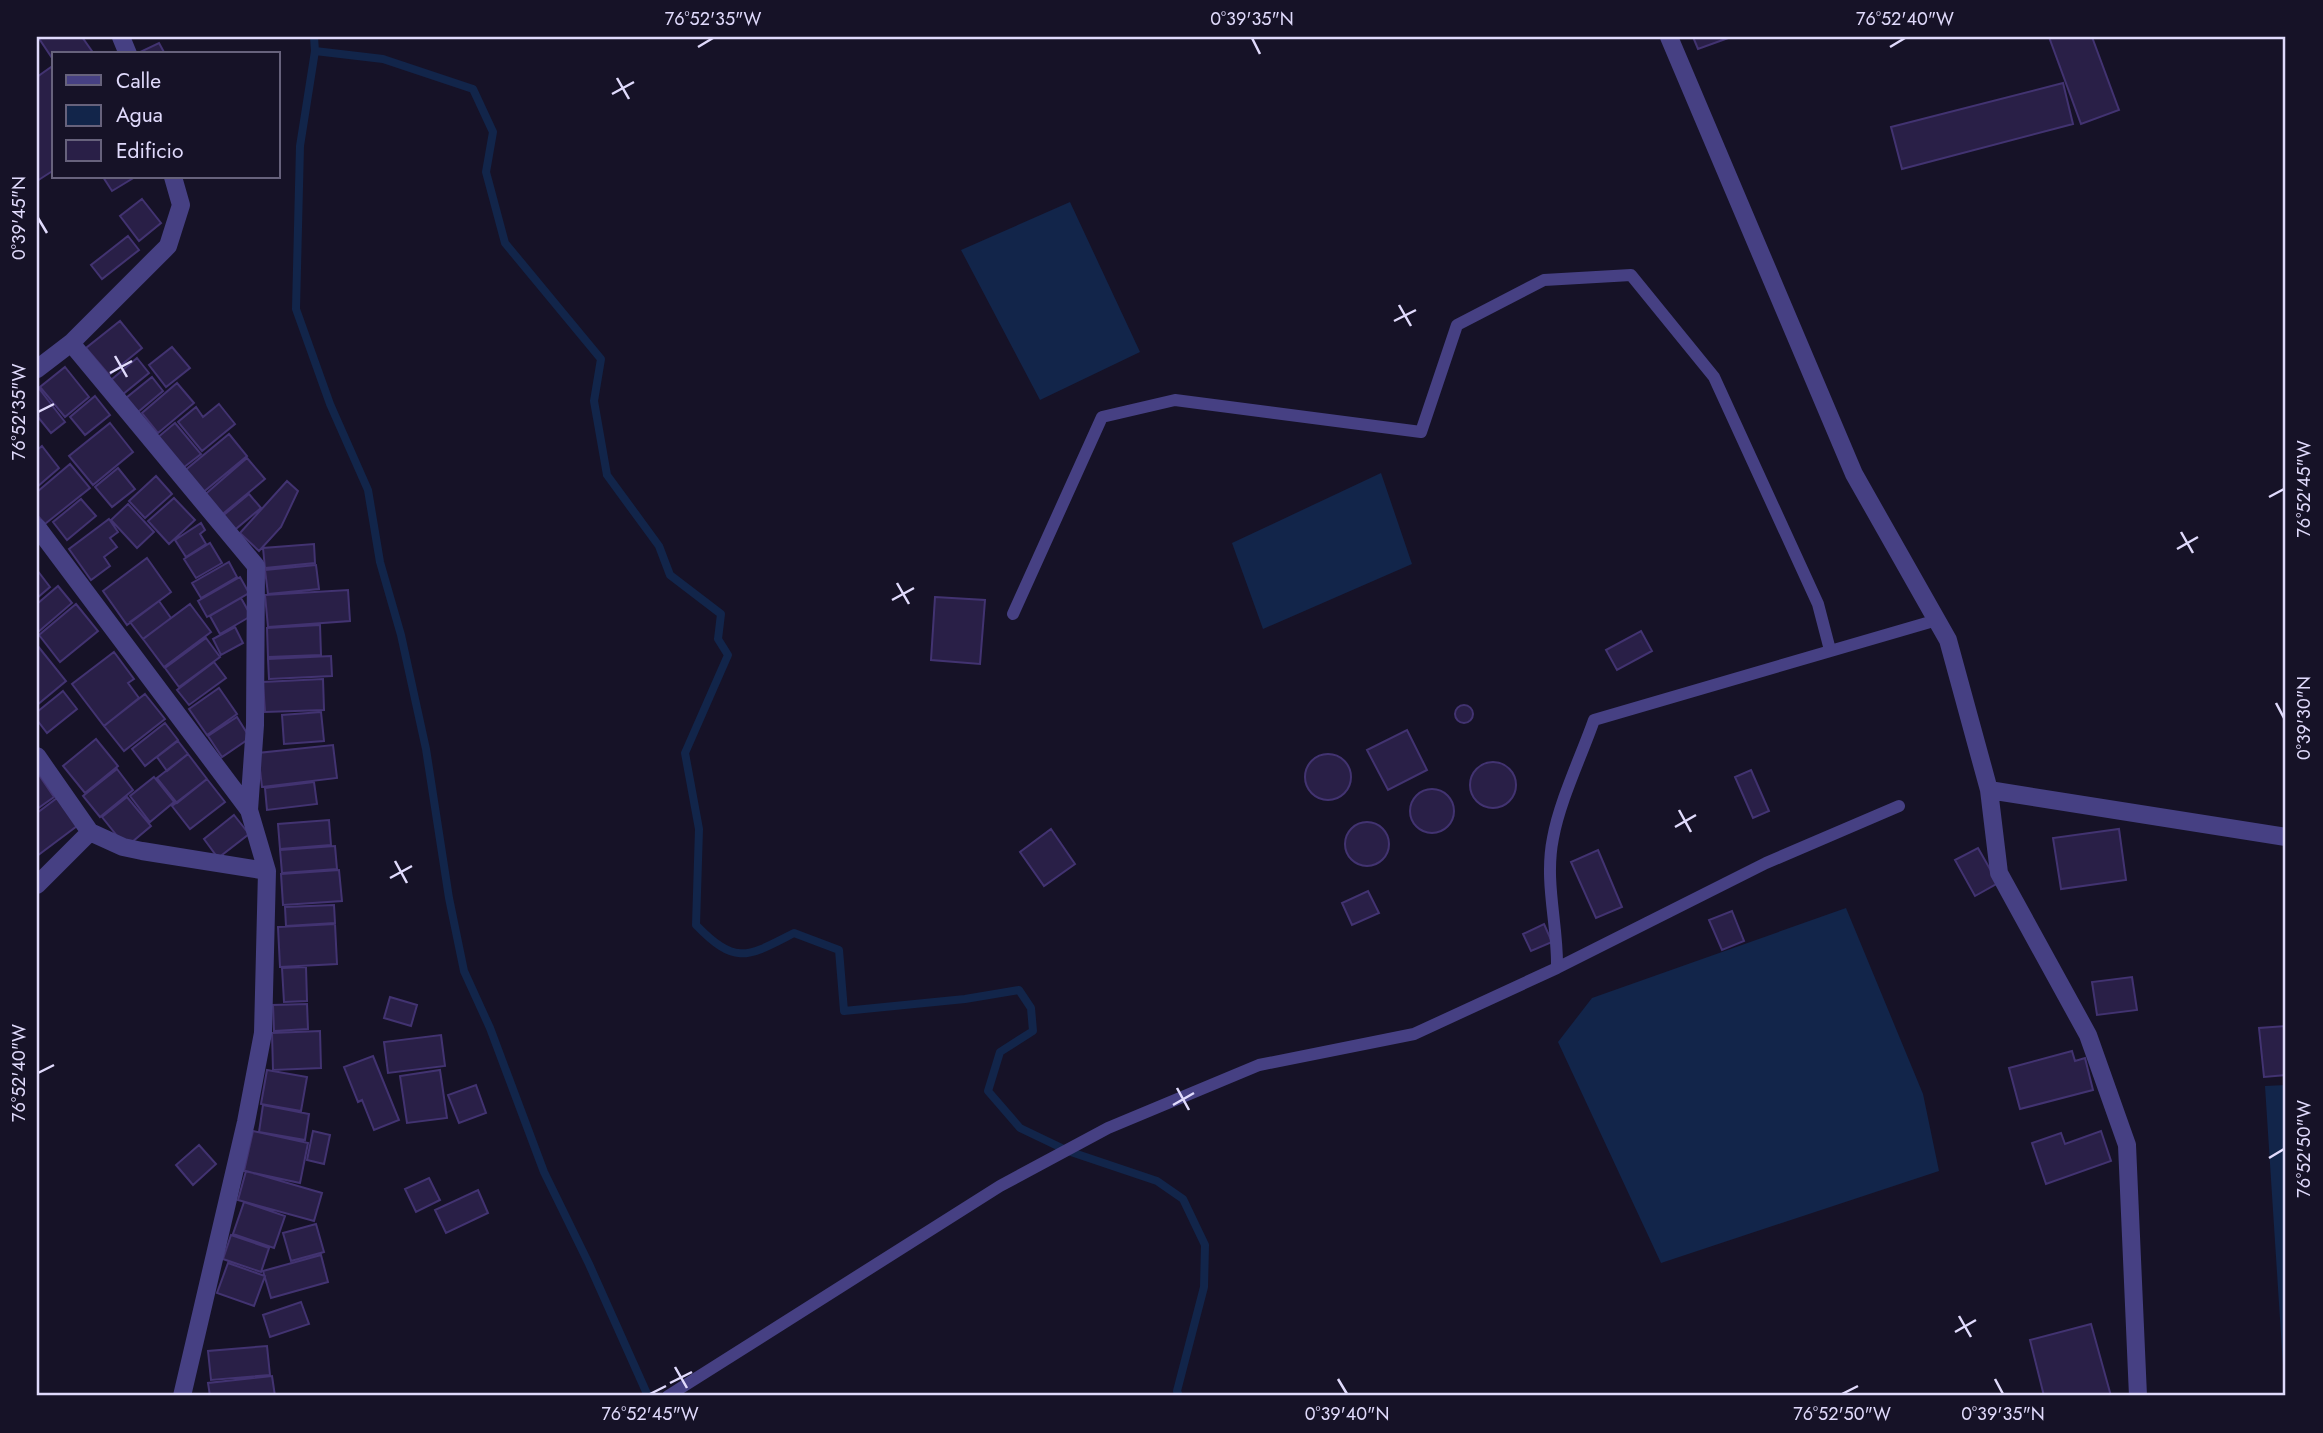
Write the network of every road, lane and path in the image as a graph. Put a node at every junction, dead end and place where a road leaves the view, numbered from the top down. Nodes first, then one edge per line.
1 (1669, 37) edge
2 (173, 178) edge
3 (71, 343) junction
4 (37, 369) edge
5 (37, 527) edge
6 (1013, 614) dead end
7 (1937, 621) junction
8 (1830, 650) junction
9 (37, 756) edge
10 (1989, 790) junction
11 (1899, 806) dead end
12 (249, 810) junction
13 (90, 832) junction
14 (2286, 837) edge
15 (267, 871) junction
16 (37, 885) edge
17 (1557, 968) junction
18 (182, 1396) edge
19 (668, 1396) edge
20 (2137, 1396) edge

1 - 7 street
2 - 3 street
3 - 4 street
3 - 12 street
5 - 12 street
6 - 8 lane
7 - 8 lane
7 - 10 street
8 - 17 lane
9 - 13 street
10 - 14 street
10 - 20 street
11 - 17 lane
12 - 15 street
13 - 15 street
13 - 16 street
15 - 18 street
17 - 19 lane

